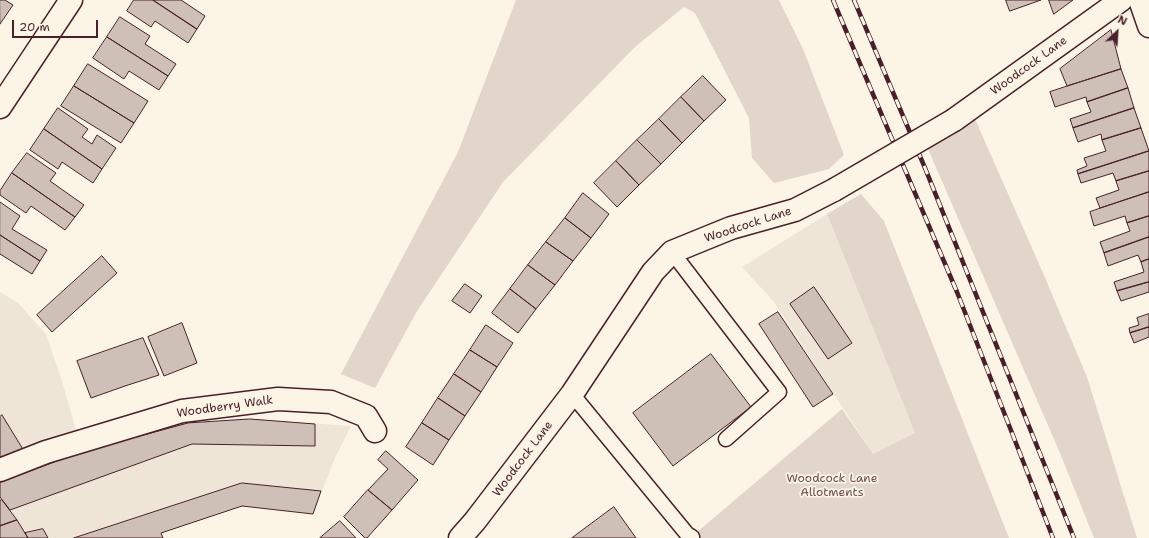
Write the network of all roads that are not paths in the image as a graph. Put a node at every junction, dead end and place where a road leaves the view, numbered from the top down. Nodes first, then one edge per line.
1 (72, 0) edge
2 (1121, 0) edge
3 (1140, 0) edge
4 (1149, 26) edge
5 (0, 107) edge
6 (672, 252) junction
7 (572, 394) junction
8 (376, 431) dead end
9 (726, 439) dead end
10 (0, 470) edge
11 (692, 537) dead end
12 (460, 538) edge

1 - 5 street
2 - 6 street, Woodcock Lane, bridge
3 - 4 street
6 - 7 street, Woodcock Lane
6 - 9 lane
7 - 11 lane
7 - 12 street, Woodcock Lane
8 - 10 street, Woodberry Walk

